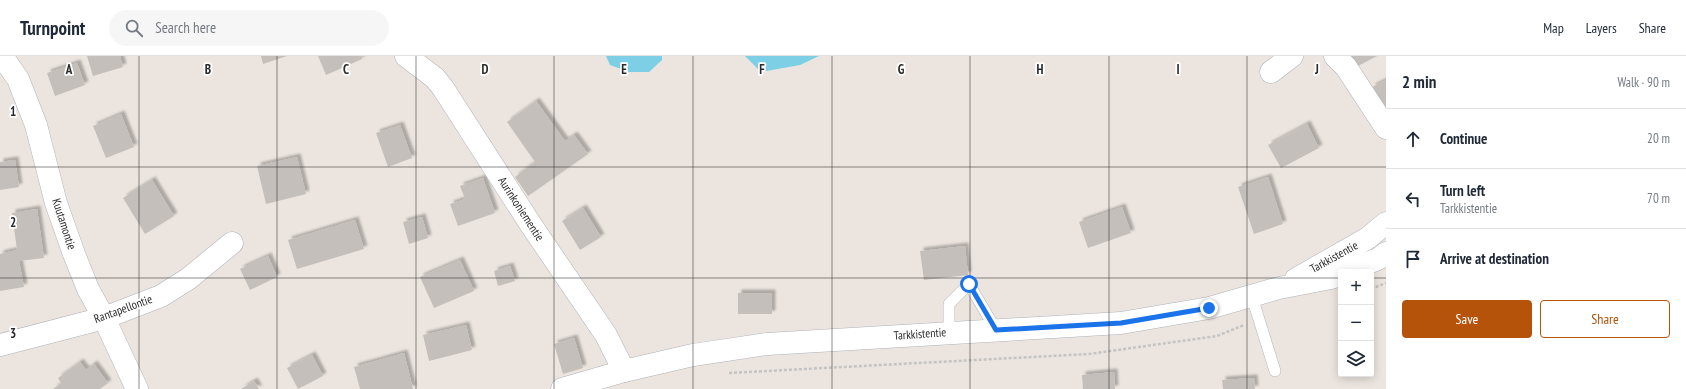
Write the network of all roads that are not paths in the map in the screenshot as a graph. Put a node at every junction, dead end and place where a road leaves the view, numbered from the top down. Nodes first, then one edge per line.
1 (2, 56) edge
2 (406, 56) edge
3 (1292, 56) edge
4 (1335, 56) edge
5 (1271, 72) dead end
6 (1386, 128) edge
7 (1386, 223) edge
8 (232, 243) dead end
9 (1386, 253) edge
10 (1353, 269) edge
11 (1338, 275) edge
12 (1279, 288) junction
13 (1252, 297) junction
14 (104, 318) junction
15 (996, 330) junction
16 (949, 332) junction
17 (0, 345) edge
18 (624, 371) junction
19 (1275, 371) dead end
20 (137, 389) edge
21 (562, 389) edge

1 - 14 street, Kuutamontie
2 - 18 street, Aurinkoniementie
3 - 5 street
4 - 6 street
7 - 12 street, Tarkkistentie
8 - 14 street, Rantapellontie
9 - 10 street, Tarkkistentie
11 - 12 street, Tarkkistentie
12 - 13 street, Tarkkistentie
13 - 15 street, Tarkkistentie
13 - 19 lane
14 - 17 street, Rantapellontie
14 - 20 street, Kuutamontie
15 - 16 street, Tarkkistentie
15 - 16 lane
16 - 18 street, Tarkkistentie
18 - 21 street, Tarkkistentie

